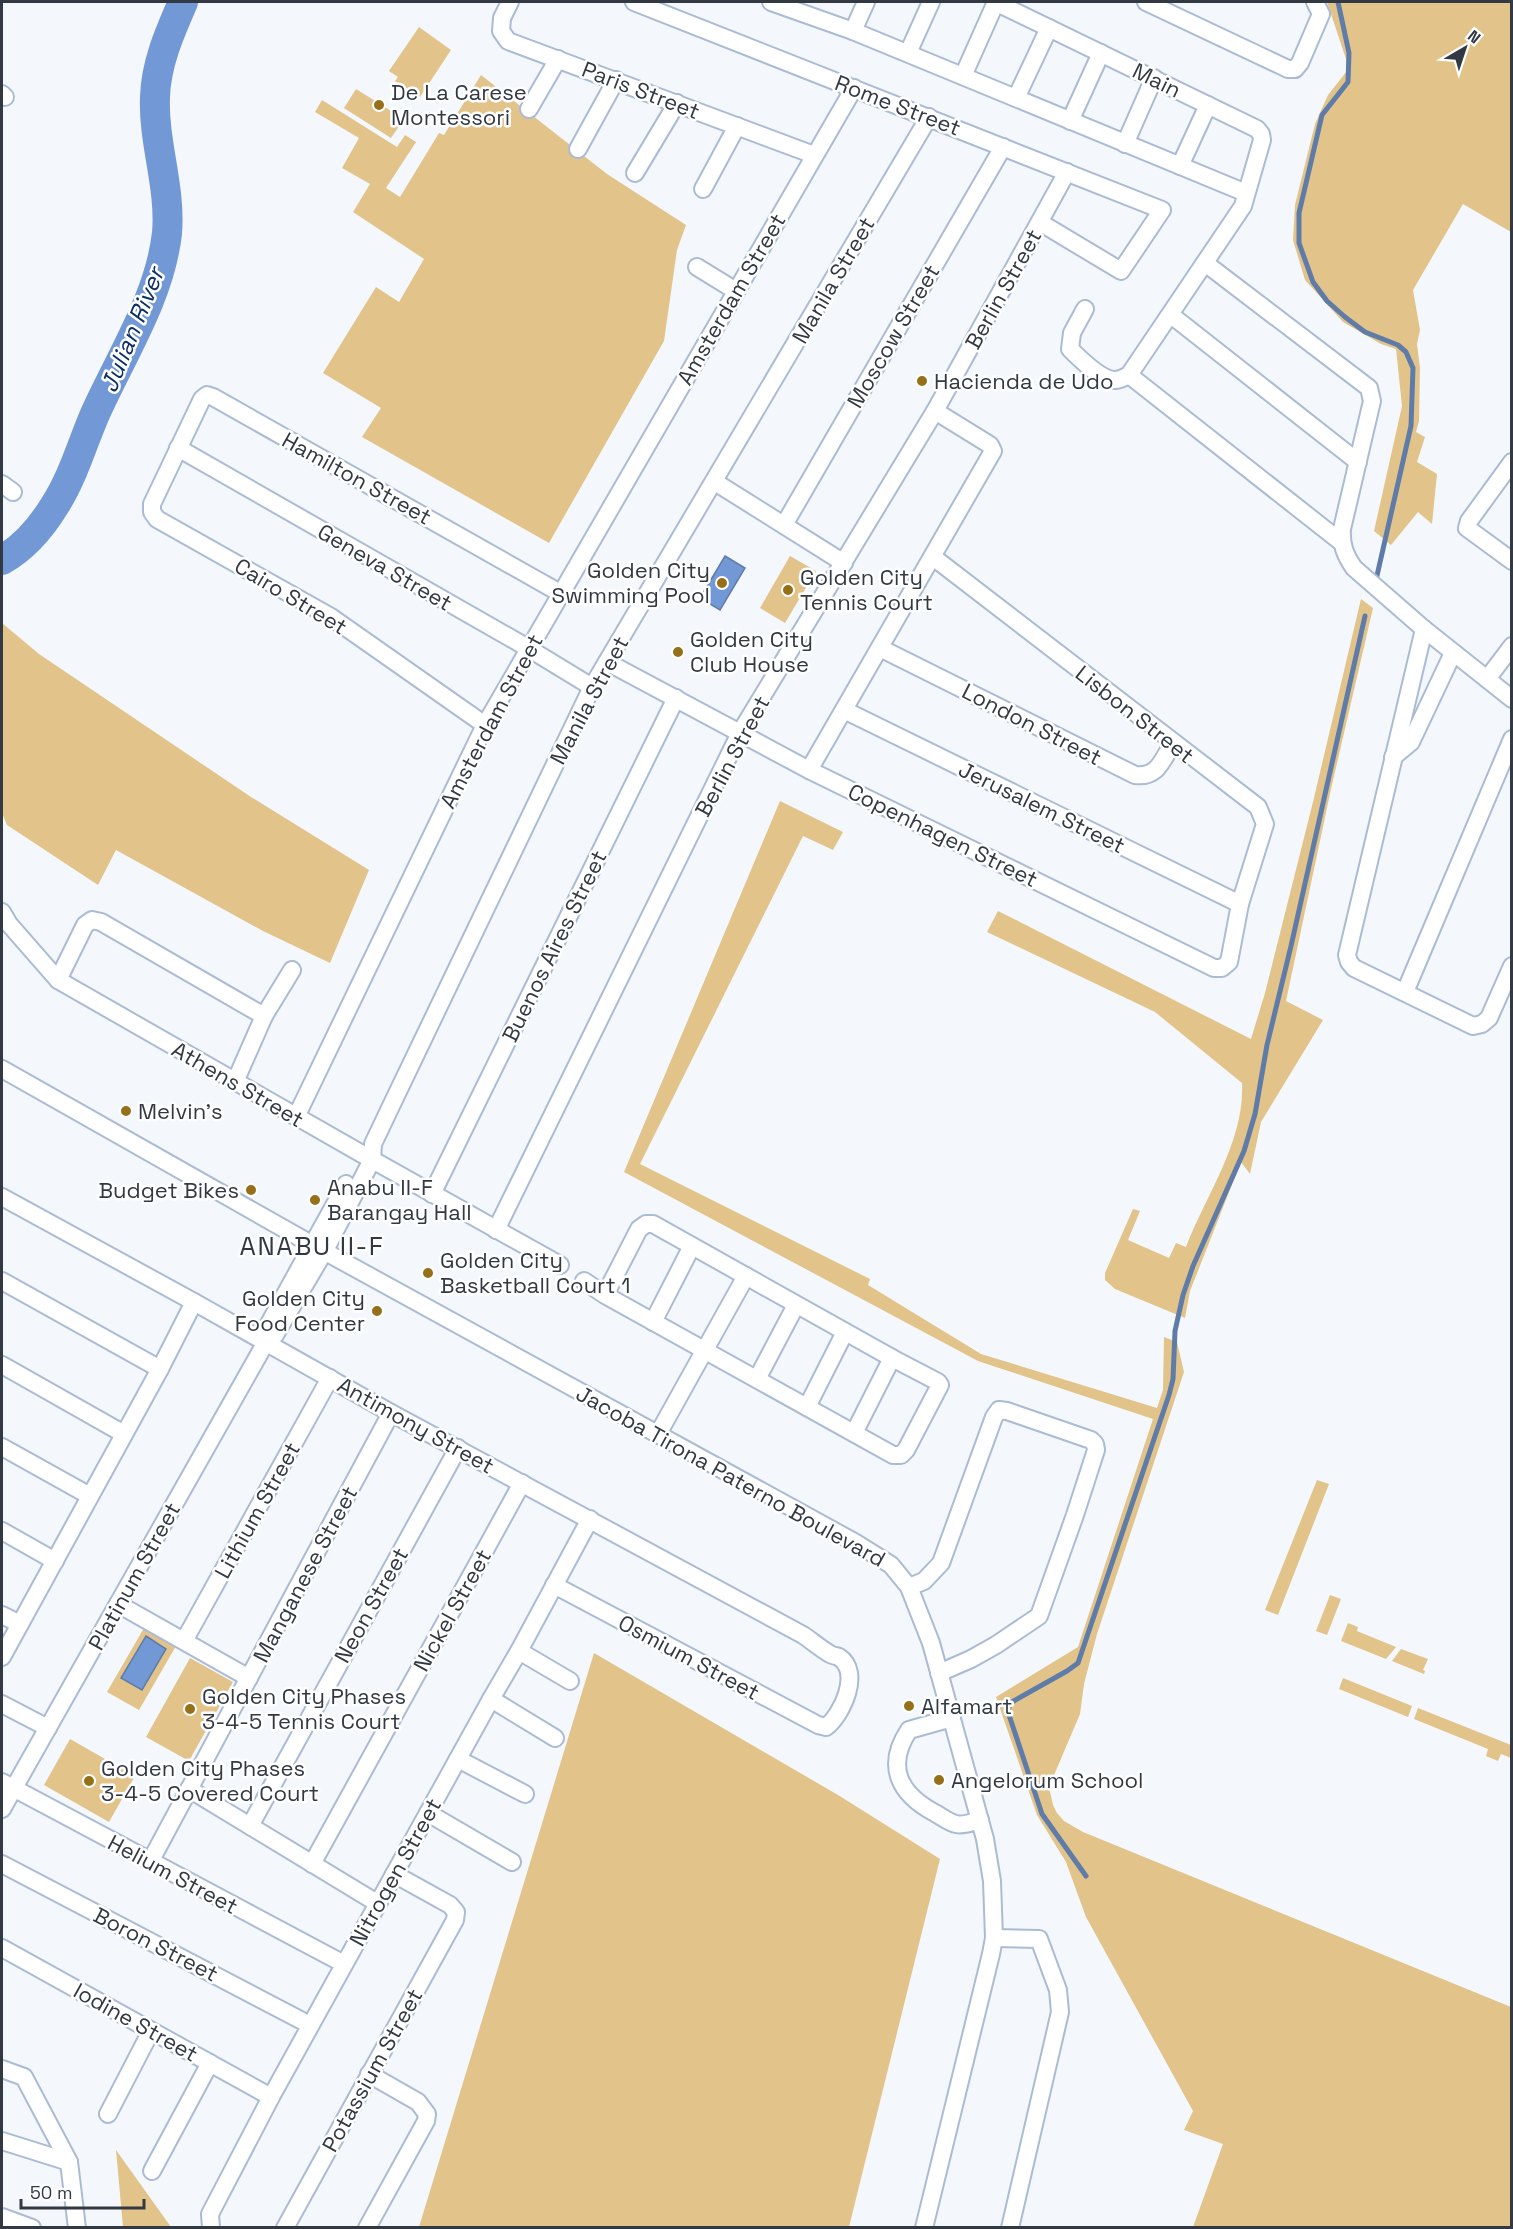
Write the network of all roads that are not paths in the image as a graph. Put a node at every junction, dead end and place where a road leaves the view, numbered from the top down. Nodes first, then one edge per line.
1 (510, 2) edge
2 (634, 2) edge
3 (771, 2) edge
4 (866, 2) edge
5 (931, 2) edge
6 (996, 2) edge
7 (1146, 2) edge
8 (1315, 2) edge
9 (799, 6) edge
10 (1049, 28) junction
11 (852, 31) junction
12 (1101, 52) junction
13 (908, 54) junction
14 (558, 59) junction
15 (963, 76) junction
16 (1154, 78) junction
17 (616, 80) junction
18 (854, 88) junction
19 (1016, 98) junction
20 (677, 104) junction
21 (1208, 105) junction
22 (529, 110) dead end
23 (929, 117) junction
24 (1070, 121) junction
25 (737, 126) junction
26 (1125, 144) junction
27 (1003, 147) junction
28 (578, 149) dead end
29 (814, 155) junction
30 (1180, 166) junction
31 (1068, 172) junction
32 (635, 173) dead end
33 (703, 189) dead end
34 (1246, 194) junction
35 (1041, 223) junction
36 (1205, 264) junction
37 (698, 267) dead end
38 (736, 291) junction
39 (1085, 309) dead end
40 (1170, 315) junction
41 (1129, 375) junction
42 (935, 411) junction
43 (178, 448) junction
44 (1358, 462) junction
45 (1512, 462) edge
46 (715, 482) junction
47 (784, 525) junction
48 (1341, 542) junction
49 (933, 557) junction
50 (1510, 557) edge
51 (844, 563) junction
52 (560, 593) junction
53 (1424, 629) junction
54 (1512, 646) edge
55 (528, 648) junction
56 (880, 648) junction
57 (1453, 653) junction
58 (607, 662) junction
59 (1486, 679) junction
60 (592, 687) junction
61 (676, 699) junction
62 (1512, 699) edge
63 (844, 710) junction
64 (484, 725) junction
65 (740, 733) junction
66 (1512, 739) edge
67 (1173, 743) junction
68 (1393, 757) junction
69 (809, 770) junction
70 (1240, 904) junction
71 (2, 912) edge
72 (1512, 966) edge
73 (292, 970) dead end
74 (58, 980) junction
75 (1405, 992) junction
76 (264, 1016) junction
77 (2, 1069) edge
78 (235, 1082) junction
79 (296, 1117) junction
80 (369, 1153) junction
81 (432, 1194) junction
82 (2, 1197) edge
83 (496, 1230) junction
84 (692, 1246) junction
85 (318, 1248) junction
86 (560, 1265) dead end
87 (746, 1276) junction
88 (2, 1281) edge
89 (584, 1281) dead end
90 (605, 1295) junction
91 (194, 1302) junction
92 (796, 1305) junction
93 (653, 1322) junction
94 (845, 1332) junction
95 (266, 1342) junction
96 (705, 1350) junction
97 (892, 1358) junction
98 (2, 1365) edge
99 (160, 1369) junction
100 (330, 1378) junction
101 (757, 1379) junction
102 (807, 1407) junction
103 (391, 1413) junction
104 (854, 1433) junction
105 (124, 1434) junction
106 (658, 1434) junction
107 (2, 1447) edge
108 (458, 1448) junction
109 (522, 1483) junction
110 (90, 1496) junction
111 (590, 1519) junction
112 (2, 1531) edge
113 (55, 1561) junction
114 (554, 1586) junction
115 (909, 1587) junction
116 (118, 1604) junction
117 (2, 1615) edge
118 (20, 1624) junction
119 (184, 1641) junction
120 (519, 1651) junction
121 (2, 1658) edge
122 (939, 1673) junction
123 (249, 1678) junction
124 (570, 1681) dead end
125 (491, 1699) junction
126 (2, 1704) edge
127 (952, 1718) junction
128 (826, 1727) joint
129 (48, 1728) junction
130 (555, 1738) dead end
131 (458, 1759) junction
132 (7, 1786) edge
133 (189, 1789) junction
134 (525, 1794) dead end
135 (2, 1809) edge
136 (428, 1813) junction
137 (980, 1820) junction
138 (250, 1826) junction
139 (150, 1862) junction
140 (512, 1862) dead end
141 (2, 1864) edge
142 (312, 1864) junction
143 (394, 1874) junction
144 (377, 1903) junction
145 (994, 1938) junction
146 (2, 1948) edge
147 (344, 1964) junction
148 (310, 2025) junction
149 (151, 2031) junction
150 (210, 2063) junction
151 (2, 2069) edge
152 (369, 2074) junction
153 (271, 2097) junction
154 (108, 2114) dead end
155 (2, 2141) edge
156 (69, 2162) junction
157 (152, 2171) dead end
158 (2, 2217) edge
159 (32, 2228) edge
160 (77, 2228) edge
161 (211, 2228) edge
162 (285, 2228) edge
163 (367, 2228) edge
164 (924, 2228) edge
165 (1010, 2228) edge

1 - 14 street, Paris Street
2 - 18 street, Rome Street
3 - 9 street
4 - 11 street
5 - 13 street
6 - 10 street, Main
6 - 15 street
7 - 8 street
9 - 11 street
10 - 12 street, Main
10 - 19 street
11 - 13 street
12 - 16 street, Main
12 - 24 street
13 - 15 street
14 - 17 street, Paris Street
14 - 22 street
15 - 19 street
16 - 21 street, Main
16 - 26 street
17 - 20 street, Paris Street
17 - 28 street
18 - 23 street, Rome Street
18 - 29 street, Amsterdam Street
19 - 24 street
20 - 25 street, Paris Street
20 - 32 street
21 - 30 street
21 - 34 street, Main
23 - 27 street, Rome Street
23 - 46 street, Manila Street
24 - 26 street
25 - 29 street, Paris Street
25 - 33 street
26 - 30 street
27 - 31 street, Rome Street
27 - 47 street, Moscow Street
29 - 38 street, Amsterdam Street
30 - 34 street
31 - 35 street, Berlin Street
31 - 35 street, Rome Street
34 - 36 street
35 - 42 street, Berlin Street
36 - 40 street
36 - 44 street
37 - 38 street
38 - 52 street, Amsterdam Street
39 - 41 street
40 - 41 street
40 - 44 street
41 - 48 street
42 - 49 street
42 - 51 street, Berlin Street
43 - 52 street, Hamilton Street
43 - 55 street, Geneva Street
43 - 64 street, Cairo Street
44 - 48 street
45 - 50 street
46 - 47 street
46 - 58 street, Manila Street
47 - 51 street
48 - 53 street
49 - 56 street
49 - 67 street, Lisbon Street
51 - 65 street, Berlin Street
52 - 55 street, Amsterdam Street
53 - 57 street
53 - 68 street
54 - 59 street
55 - 60 street, Geneva Street
55 - 64 street, Amsterdam Street
56 - 63 street
56 - 67 street, London Street
57 - 59 street
57 - 68 street
58 - 60 street, Manila Street
58 - 61 street, Copenhagen Street
59 - 62 street
60 - 80 street, Manila Street
61 - 65 street, Copenhagen Street
61 - 81 street, Buenos Aires Street
63 - 69 street
63 - 70 street, Jerusalem Street
64 - 79 street, Amsterdam Street
65 - 69 street, Copenhagen Street
65 - 83 street, Berlin Street
66 - 75 street
67 - 70 street, Lisbon Street
68 - 75 street
69 - 70 street, Copenhagen Street
71 - 74 street, Athens Street
72 - 75 street
73 - 76 street
74 - 76 street
74 - 78 street, Athens Street
76 - 78 street
77 - 85 street, Jacoba Tirona Paterno Boulevard
78 - 79 street, Athens Street
79 - 80 street, Athens Street
80 - 81 street, Athens Street
80 - 85 street, Manila Street
81 - 83 street, Athens Street
82 - 91 street, Antimony Street
83 - 86 street, Athens Street
84 - 87 street
84 - 90 street
84 - 93 street
85 - 95 street, Platinum Street
85 - 106 street, Jacoba Tirona Paterno Boulevard
87 - 92 street
87 - 96 street
88 - 99 street
89 - 90 street
90 - 93 street
91 - 95 street, Antimony Street
91 - 99 street
92 - 94 street
92 - 101 street
93 - 96 street
94 - 97 street
94 - 102 street
95 - 100 street, Antimony Street
95 - 116 street, Platinum Street
96 - 101 street
96 - 106 street
97 - 104 street
97 - 104 street
98 - 105 street
99 - 105 street
100 - 103 street, Antimony Street
100 - 119 street, Lithium Street
101 - 102 street
102 - 104 street
103 - 108 street, Antimony Street
103 - 123 street, Manganese Street
105 - 110 street
106 - 115 street, Jacoba Tirona Paterno Boulevard
107 - 110 street
108 - 109 street, Antimony Street
108 - 138 street, Neon Street
109 - 111 street, Antimony Street
109 - 142 street, Nickel Street
110 - 113 street
111 - 114 street, Nitrogen Street
111 - 128 street, Antimony Street
112 - 113 street
113 - 118 street
114 - 120 street, Nitrogen Street
114 - 128 street, Osmium Street
115 - 122 street, Jacoba Tirona Paterno Boulevard
115 - 122 street
116 - 119 street
116 - 129 street, Platinum Street
117 - 118 street
118 - 121 street
119 - 123 street
120 - 124 street
120 - 125 street, Nitrogen Street
122 - 127 street, Jacoba Tirona Paterno Boulevard
123 - 133 street, Manganese Street
125 - 130 street
125 - 131 street, Nitrogen Street
126 - 129 street
127 - 137 street, Jacoba Tirona Paterno Boulevard
127 - 137 street
129 - 132 street, Platinum Street
131 - 134 street
131 - 136 street, Nitrogen Street
132 - 135 street, Platinum Street
132 - 139 street, Helium Street
133 - 138 street
133 - 139 street, Manganese Street
136 - 140 street
136 - 143 street, Nitrogen Street
137 - 145 street, Jacoba Tirona Paterno Boulevard
138 - 142 street
139 - 147 street, Helium Street
141 - 148 street, Boron Street
142 - 144 street
143 - 144 street, Nitrogen Street
143 - 152 street, Potassium Street
144 - 147 street, Nitrogen Street
145 - 164 street, Jacoba Tirona Paterno Boulevard
145 - 165 street
146 - 149 street, Iodine Street
147 - 148 street, Nitrogen Street
148 - 153 street, Nitrogen Street
149 - 150 street, Iodine Street
149 - 154 street
150 - 153 street, Iodine Street
150 - 157 street
151 - 156 street
152 - 162 street, Potassium Street
152 - 163 street
153 - 161 street, Nitrogen Street
155 - 156 street
156 - 160 street
158 - 159 street

